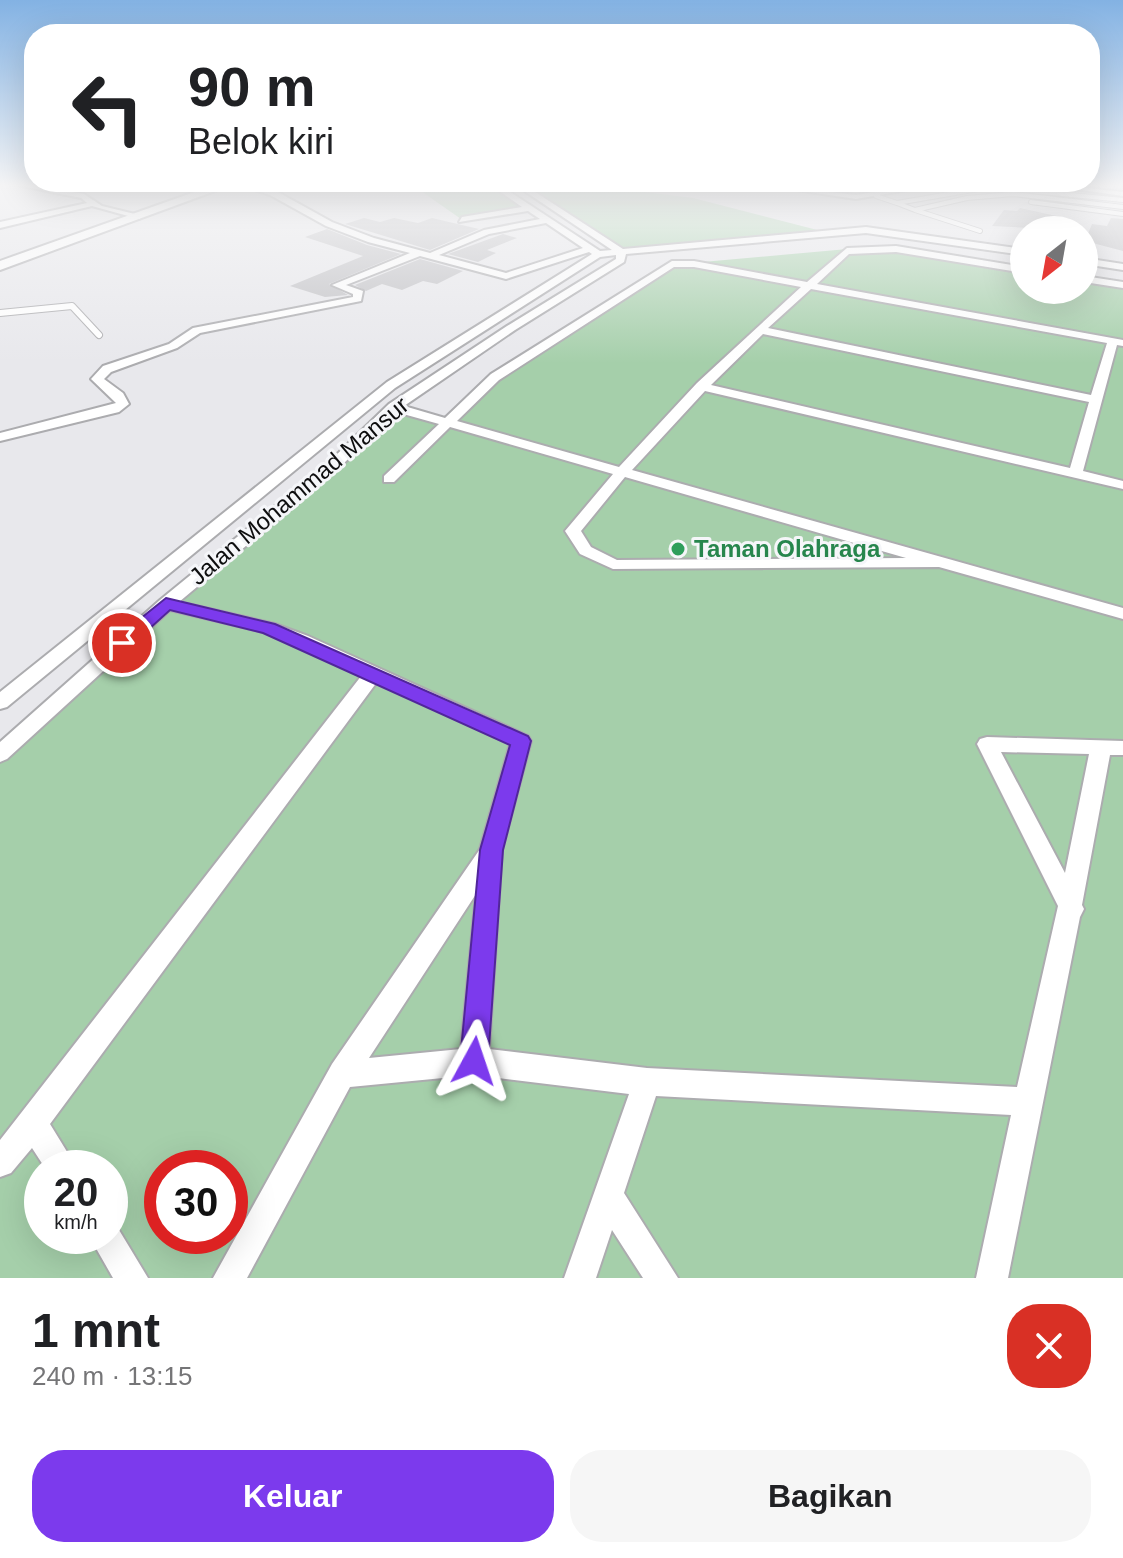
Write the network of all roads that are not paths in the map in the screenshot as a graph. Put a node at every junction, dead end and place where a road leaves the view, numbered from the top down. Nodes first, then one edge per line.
1 (62, 244) edge
2 (389, 244) edge
3 (454, 244) edge
4 (583, 244) edge
5 (603, 244) edge
6 (737, 244) edge
7 (964, 244) edge
8 (1010, 250) edge
9 (594, 252) junction
10 (424, 254) junction
11 (621, 256) junction
12 (455, 262) junction
13 (1098, 263) edge
14 (0, 266) edge
15 (1123, 267) edge
16 (1010, 268) edge
17 (429, 271) dead end
18 (1098, 281) edge
19 (808, 285) junction
20 (1123, 285) edge
21 (0, 313) edge
22 (760, 330) junction
23 (99, 335) dead end
24 (1118, 342) edge
25 (701, 386) junction
26 (1096, 400) junction
27 (394, 407) junction
28 (444, 422) junction
29 (0, 437) edge
30 (620, 471) junction
31 (1075, 474) junction
32 (389, 479) dead end
33 (1123, 485) edge
34 (939, 562) junction
35 (166, 604) junction
36 (1123, 614) edge
37 (373, 674) junction
38 (0, 702) edge
39 (1112, 747) edge
40 (0, 754) edge
41 (491, 850) junction
42 (1072, 909) junction
43 (474, 1061) junction
44 (342, 1074) junction
45 (647, 1082) junction
46 (1026, 1102) junction
47 (33, 1124) junction
48 (50, 1150) edge
49 (0, 1162) edge
50 (609, 1197) junction
51 (117, 1254) edge
52 (132, 1278) edge
53 (229, 1278) edge
54 (580, 1278) edge
55 (662, 1278) edge
56 (992, 1278) edge

1 - 14 main road
2 - 10 street
3 - 10 street
4 - 9 street
5 - 11 street
6 - 11 street
7 - 8 street
9 - 11 street
9 - 12 street
9 - 38 street, Jalan Mohammad Mansur
10 - 12 street
10 - 29 street
11 - 27 street, Jalan Mohammad Mansur
12 - 17 street
13 - 15 street
16 - 19 street
18 - 20 street
19 - 22 street
19 - 24 street
19 - 28 street
21 - 23 lane
22 - 25 street
22 - 26 street
24 - 26 street
25 - 30 street
25 - 31 street
26 - 31 street
27 - 28 street
27 - 35 street, Jalan Mohammad Mansur
28 - 30 street
28 - 32 street
30 - 34 street
30 - 34 street
31 - 33 street
34 - 36 street
35 - 37 street
35 - 40 street, Jalan Mohammad Mansur
37 - 41 street
37 - 47 street
39 - 42 street
39 - 42 street
41 - 43 street
41 - 44 street
42 - 46 street
43 - 44 street
43 - 45 street
44 - 53 street
45 - 46 street
45 - 50 street
46 - 56 street
47 - 48 street
47 - 49 street
50 - 54 street
50 - 55 street
51 - 52 street

